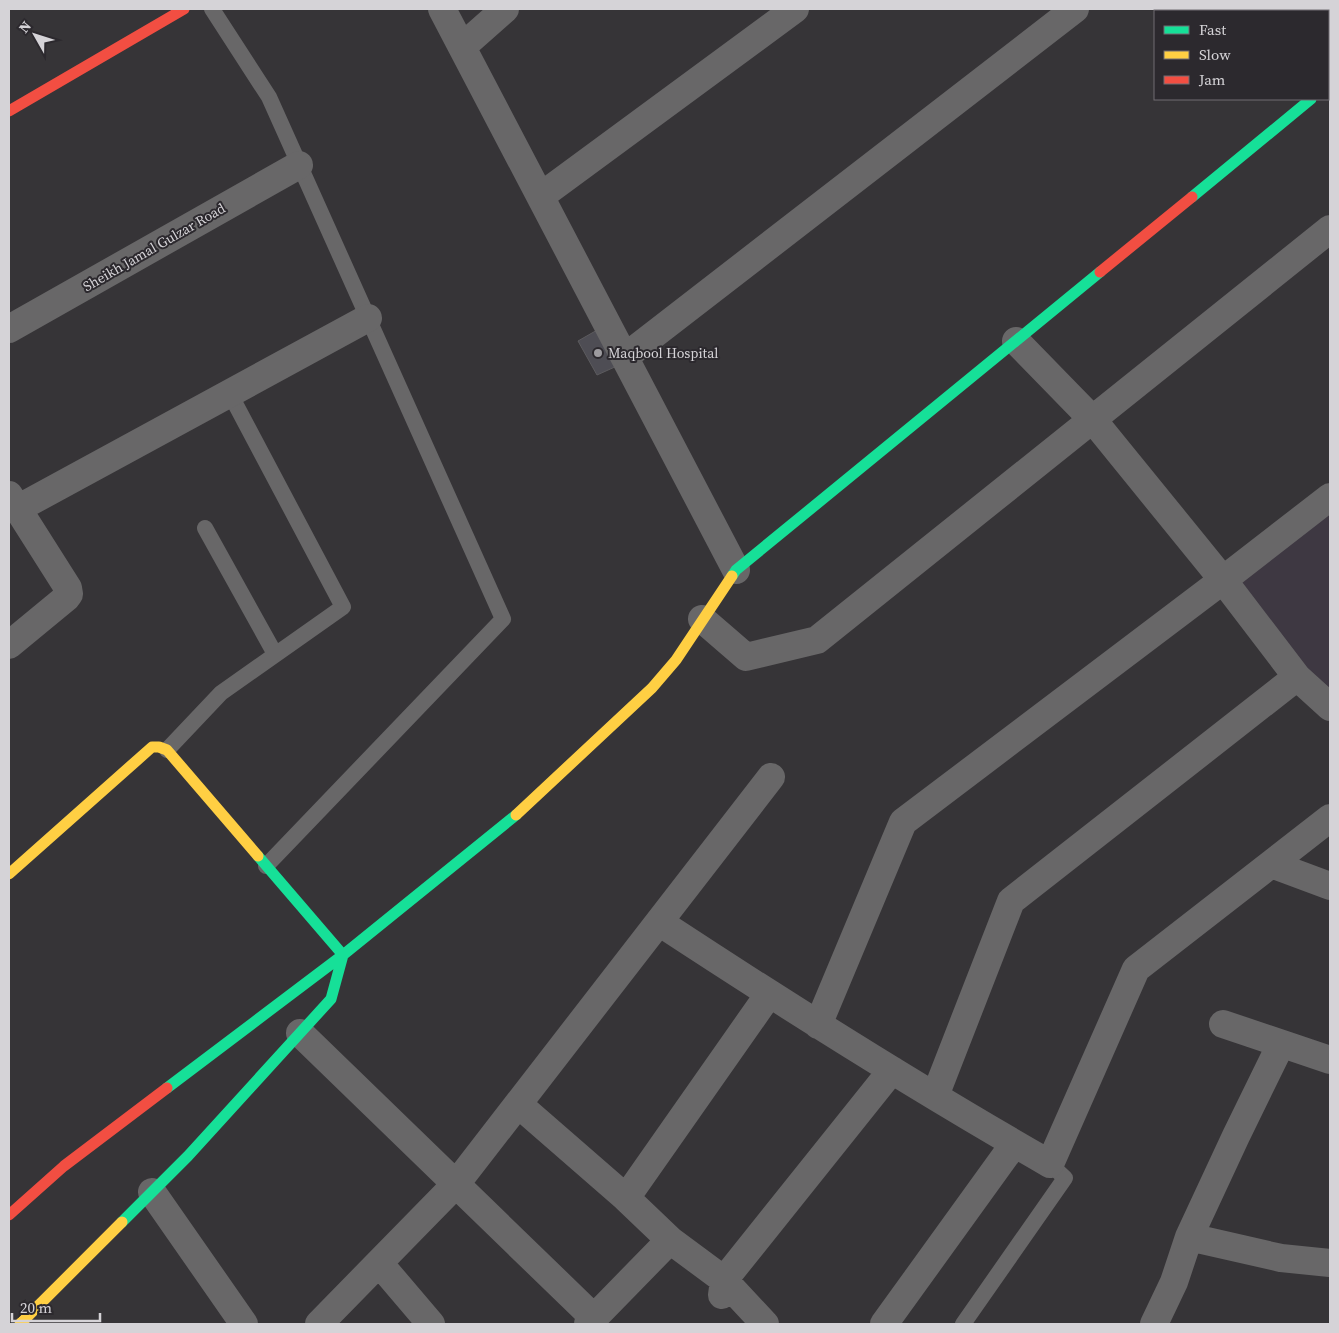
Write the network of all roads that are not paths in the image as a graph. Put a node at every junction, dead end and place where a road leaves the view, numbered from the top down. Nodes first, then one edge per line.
1 (212, 9) edge
2 (442, 9) edge
3 (505, 9) edge
4 (794, 9) edge
5 (181, 10) edge
6 (1067, 11) edge
7 (462, 47) junction
8 (1310, 100) edge
9 (9, 111) edge
10 (299, 165) junction
11 (542, 196) junction
12 (1330, 229) edge
13 (368, 318) junction
14 (9, 329) edge
15 (1016, 341) junction
16 (625, 357) junction
17 (229, 392) junction
18 (1093, 420) junction
19 (1330, 497) edge
20 (13, 502) edge
21 (205, 528) dead end
22 (736, 570) junction
23 (1223, 580) junction
24 (702, 620) junction
25 (9, 645) edge
26 (275, 654) junction
27 (1296, 677) junction
28 (1330, 707) edge
29 (167, 750) junction
30 (771, 777) dead end
31 (1330, 818) edge
32 (1271, 864) junction
33 (266, 866) junction
34 (9, 874) edge
35 (1330, 886) edge
36 (658, 922) junction
37 (343, 955) junction
38 (769, 994) junction
39 (1222, 1024) dead end
40 (818, 1025) junction
41 (300, 1033) junction
42 (1281, 1044) junction
43 (1330, 1060) edge
44 (892, 1070) junction
45 (934, 1096) junction
46 (518, 1104) junction
47 (1014, 1144) junction
48 (1050, 1164) junction
49 (456, 1184) junction
50 (152, 1192) junction
51 (626, 1198) junction
52 (9, 1215) edge
53 (1189, 1237) junction
54 (670, 1240) junction
55 (379, 1263) junction
56 (1330, 1263) edge
57 (723, 1288) junction
58 (591, 1321) edge
59 (20, 1324) edge
60 (244, 1324) edge
61 (319, 1324) edge
62 (431, 1324) edge
63 (765, 1324) edge
64 (884, 1324) edge
65 (963, 1324) edge
66 (1154, 1324) edge

1 - 10 lane
2 - 7 street
3 - 7 street
4 - 11 street
5 - 9 street
6 - 16 street
7 - 11 street
8 - 15 street
10 - 13 lane
10 - 14 street, Sheikh Jamal Gulzar Road
11 - 16 street
12 - 18 street
13 - 17 street
13 - 33 lane
15 - 18 street
15 - 22 street
16 - 22 street
17 - 20 street
17 - 26 lane
18 - 23 street
18 - 24 street
19 - 23 street
20 - 25 street
21 - 26 lane
22 - 24 street
23 - 27 street
23 - 40 street
24 - 37 street
26 - 29 lane
27 - 28 street
27 - 45 street
29 - 33 street
29 - 34 street
30 - 36 street
31 - 32 street
32 - 35 street
32 - 48 street
33 - 37 street
36 - 38 street
36 - 46 street
37 - 41 street
37 - 52 street
38 - 40 street
38 - 51 street
39 - 42 street
40 - 44 street
41 - 49 street
41 - 50 street
42 - 43 street
42 - 53 street
44 - 45 street
44 - 57 street
45 - 47 street
46 - 49 street
46 - 51 street
47 - 48 street
47 - 64 street
48 - 65 lane
49 - 55 street
49 - 58 street
50 - 59 street
50 - 60 street
51 - 54 street
53 - 56 street
53 - 66 street
54 - 57 street
54 - 58 street
55 - 61 street
55 - 62 street
57 - 63 street

